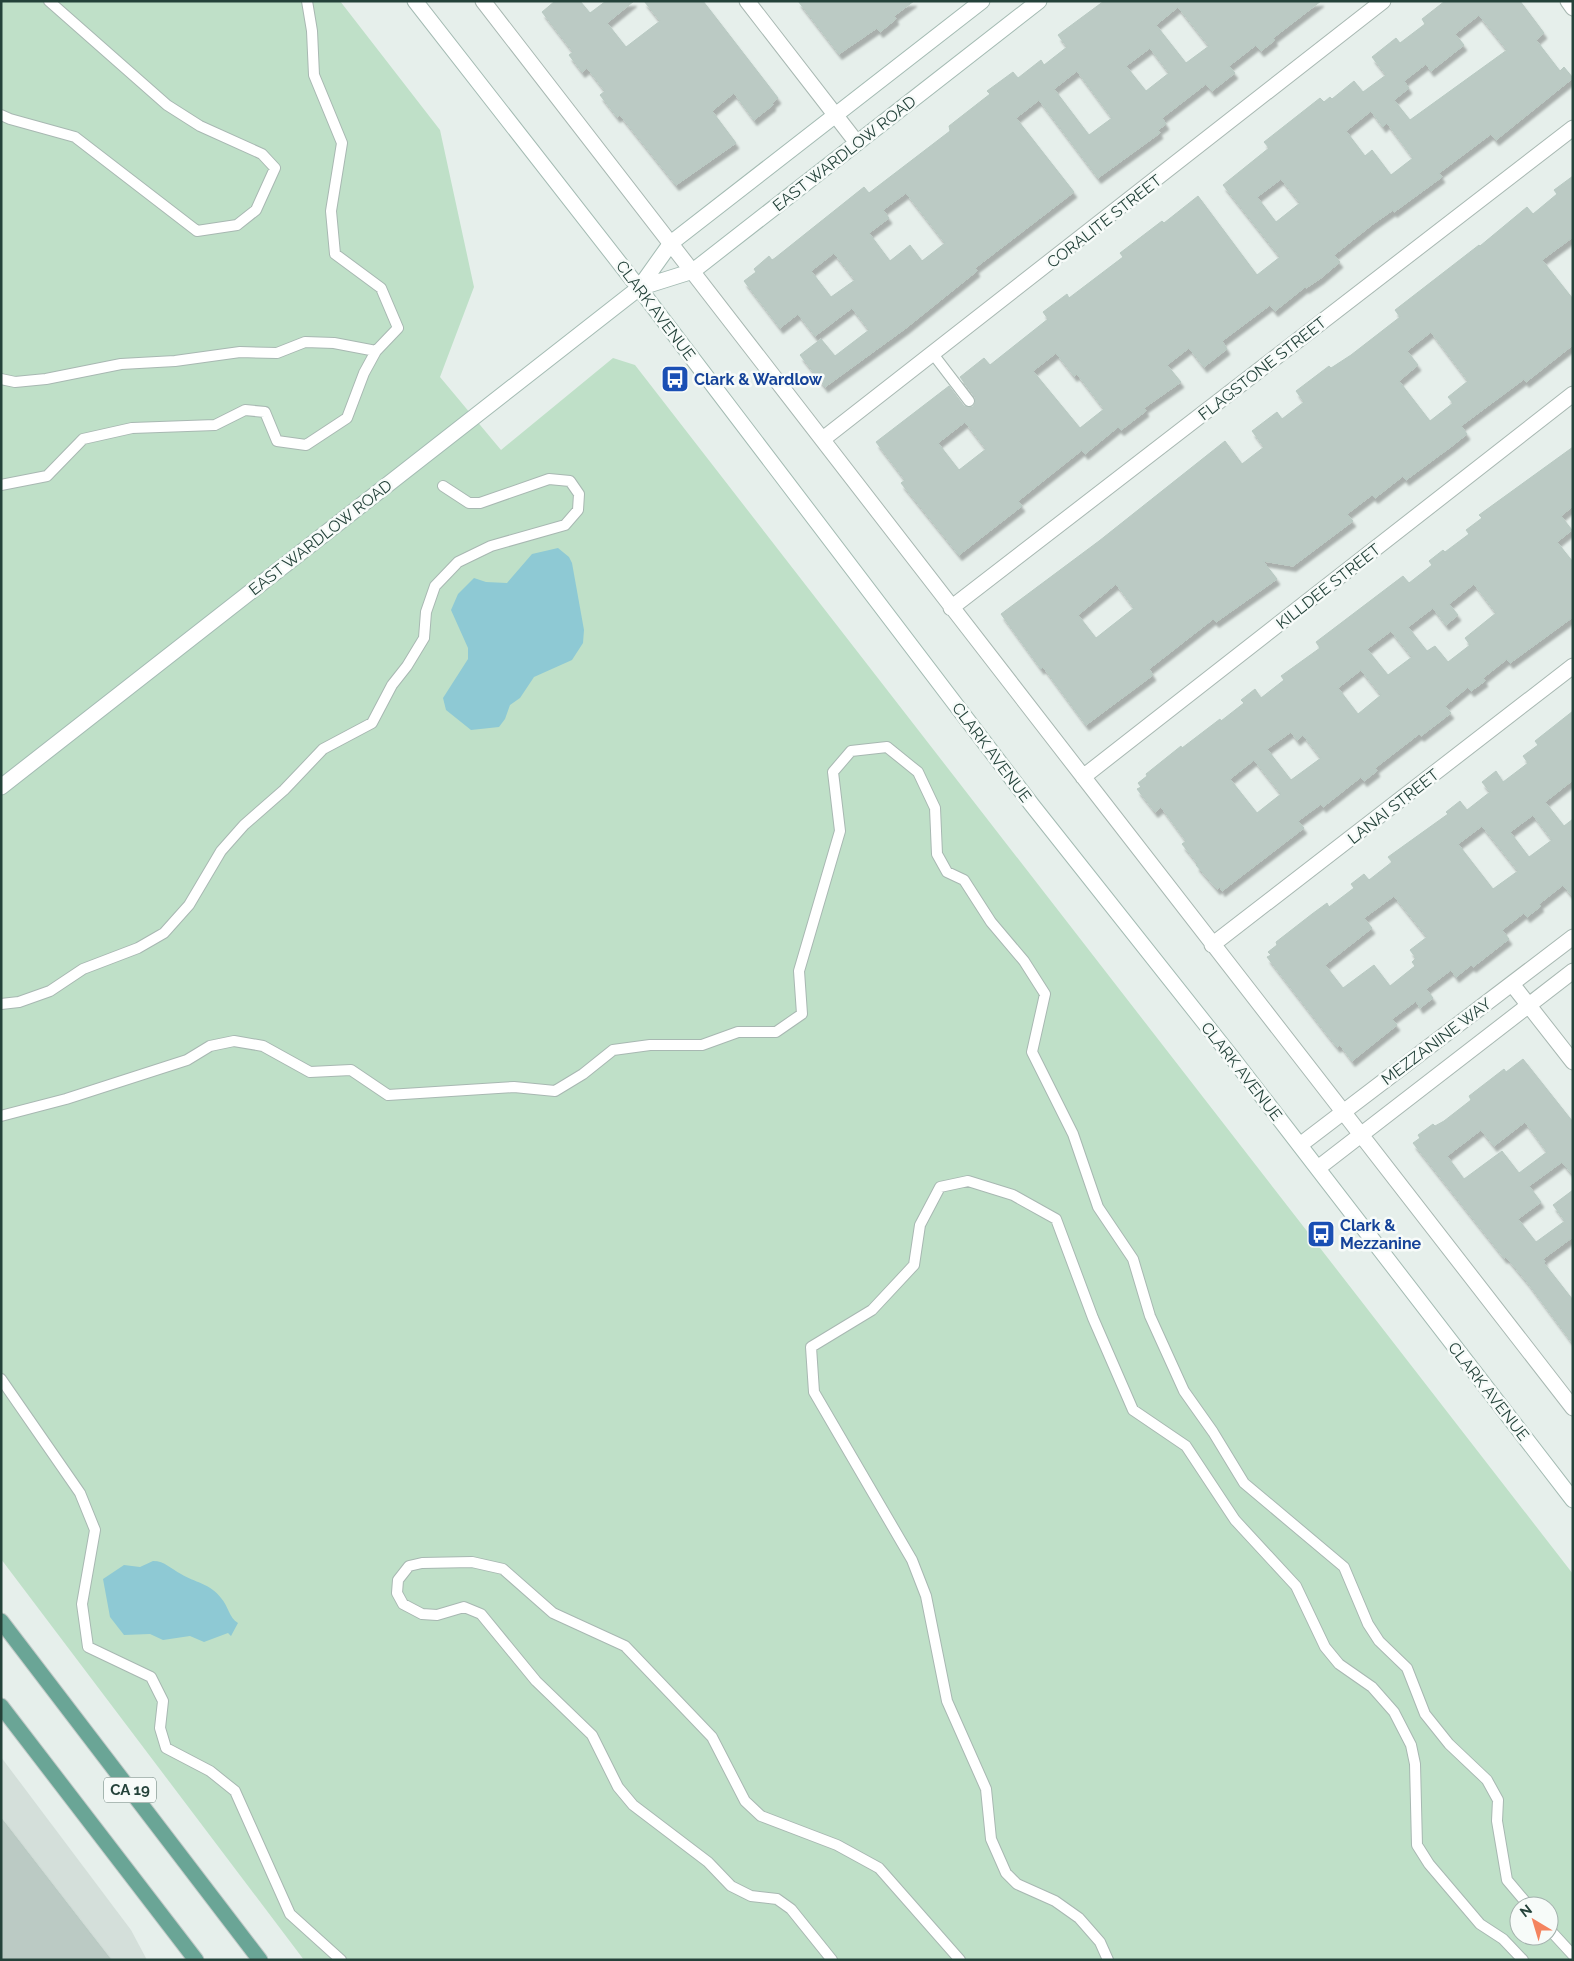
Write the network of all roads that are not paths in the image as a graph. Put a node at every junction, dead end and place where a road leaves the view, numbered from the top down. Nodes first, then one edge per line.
1 (49, 1) edge
2 (307, 1) edge
3 (415, 1) edge
4 (483, 1) edge
5 (748, 1) edge
6 (982, 1) edge
7 (1384, 1) edge
8 (1568, 1) edge
9 (1029, 4) edge
10 (1573, 8) edge
11 (835, 114) junction
12 (1, 115) edge
13 (1573, 128) edge
14 (857, 143) junction
15 (671, 243) junction
16 (693, 271) junction
17 (639, 288) junction
18 (376, 351) junction
19 (933, 354) junction
20 (1, 379) edge
21 (1573, 394) edge
22 (969, 401) dead end
23 (823, 439) junction
24 (1, 486) edge
25 (443, 486) dead end
26 (951, 608) junction
27 (1573, 666) edge
28 (1083, 777) junction
29 (1, 787) edge
30 (1573, 937) edge
31 (1212, 945) junction
32 (1573, 971) edge
33 (1512, 984) junction
34 (1, 1004) edge
35 (1528, 1005) junction
36 (1573, 1062) edge
37 (1342, 1112) junction
38 (1, 1116) edge
39 (1360, 1136) junction
40 (1300, 1145) junction
41 (1318, 1168) junction
42 (1, 1379) edge
43 (1573, 1408) edge
44 (1573, 1500) edge
45 (1, 1620) edge
46 (1, 1706) edge
47 (1521, 1896) edge
48 (1559, 1940) edge
49 (1573, 1955) edge
50 (196, 1960) edge
51 (260, 1960) edge
52 (341, 1960) edge
53 (832, 1960) edge
54 (960, 1960) edge
55 (1108, 1960) edge
56 (1523, 1960) edge

1 - 12 lane
2 - 18 lane
3 - 17 street, CLARK AVENUE
4 - 15 street
5 - 11 street
6 - 11 street, EAST WARDLOW ROAD
7 - 19 street, CORALITE STREET
8 - 10 street
9 - 14 street, EAST WARDLOW ROAD
11 - 14 street
11 - 15 street, EAST WARDLOW ROAD
13 - 26 street, FLAGSTONE STREET
14 - 16 street, EAST WARDLOW ROAD
15 - 16 street
15 - 17 street, EAST WARDLOW ROAD
16 - 17 street, EAST WARDLOW ROAD
16 - 23 street
17 - 29 street, EAST WARDLOW ROAD
17 - 40 street, CLARK AVENUE
18 - 20 lane
18 - 24 lane
19 - 22 lane
19 - 23 street, CORALITE STREET
21 - 28 street, KILLDEE STREET
23 - 26 street
25 - 34 lane
26 - 28 street
27 - 31 street, LANAI STREET
28 - 31 street
30 - 33 street, MEZZANINE WAY
31 - 37 street
32 - 35 street, MEZZANINE WAY
33 - 35 street
33 - 37 street, MEZZANINE WAY
35 - 36 street
35 - 39 street, MEZZANINE WAY
37 - 39 street
37 - 40 street, MEZZANINE WAY
38 - 47 lane
39 - 41 street, MEZZANINE WAY
39 - 43 street
40 - 41 street, CLARK AVENUE
41 - 44 street, CLARK AVENUE
42 - 52 lane
45 - 51 main road, CA 19
46 - 50 main road, CA 19
48 - 49 lane
53 - 54 lane
55 - 56 lane

